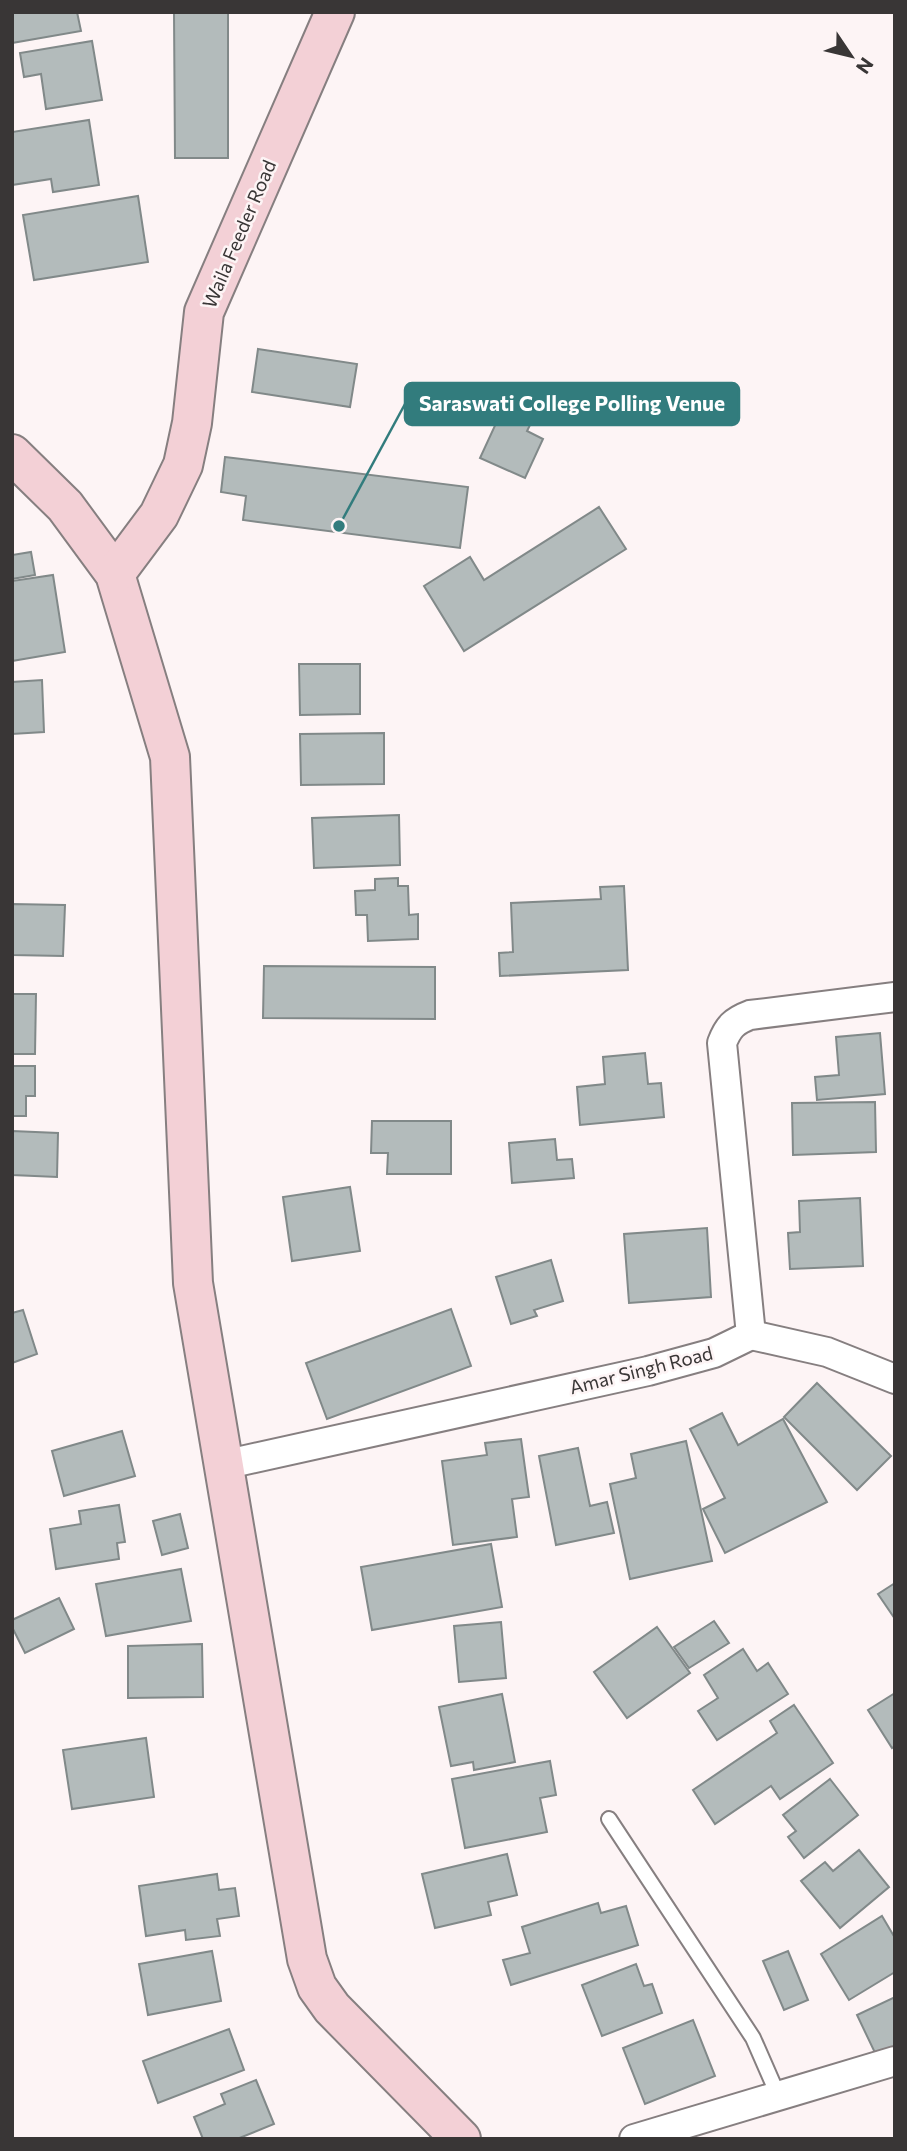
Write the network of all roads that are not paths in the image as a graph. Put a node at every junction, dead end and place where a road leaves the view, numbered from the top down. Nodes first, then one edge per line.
1 (335, 12) edge
2 (12, 454) edge
3 (115, 574) junction
4 (895, 997) edge
5 (751, 1335) junction
6 (895, 1379) edge
7 (223, 1465) junction
8 (609, 1819) dead end
9 (895, 2060) edge
10 (778, 2095) junction
11 (461, 2139) edge
12 (634, 2139) edge

1 - 3 street, Waila Feeder Road
2 - 3 street
3 - 7 street
4 - 5 street
5 - 6 street
5 - 7 street, Amar Singh Road
7 - 11 street
8 - 10 lane
9 - 10 street
10 - 12 street

